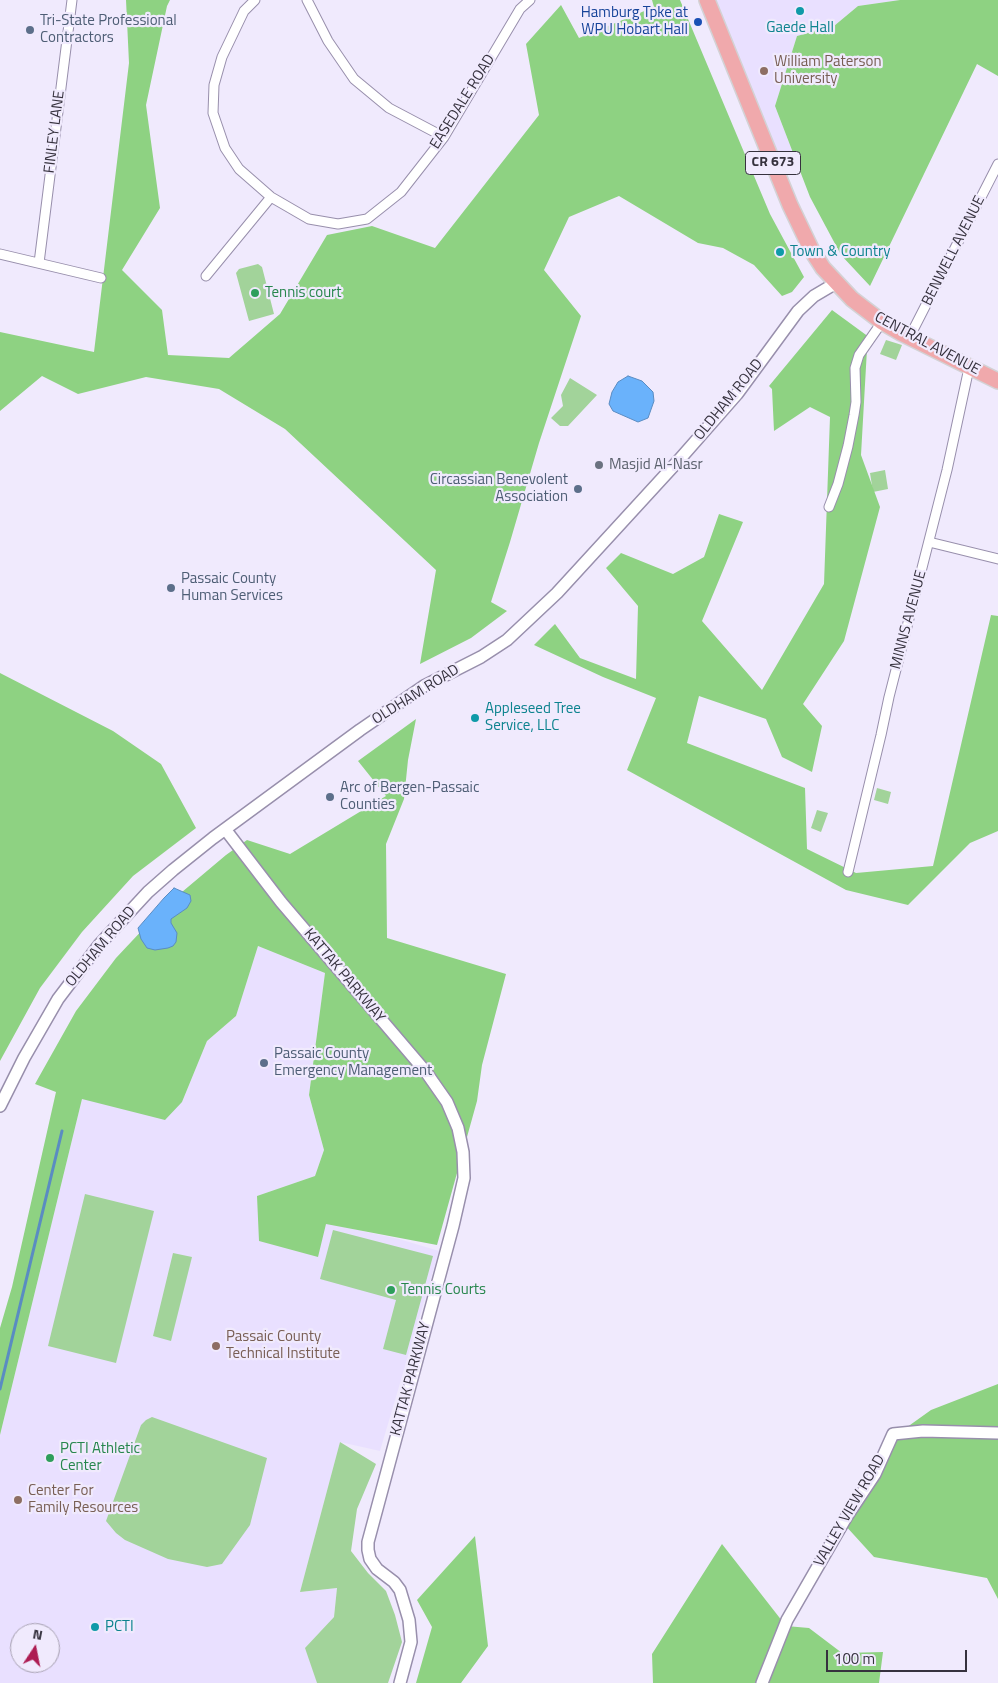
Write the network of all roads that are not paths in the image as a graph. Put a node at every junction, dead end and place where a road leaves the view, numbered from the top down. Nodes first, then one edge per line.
1 (72, 0) edge
2 (255, 0) edge
3 (306, 0) edge
4 (530, 0) edge
5 (707, 0) edge
6 (444, 137) junction
7 (998, 164) edge
8 (271, 197) junction
9 (0, 254) edge
10 (38, 263) junction
11 (206, 276) dead end
12 (101, 278) dead end
13 (836, 283) junction
14 (882, 322) junction
15 (909, 338) junction
16 (969, 368) junction
17 (998, 381) edge
18 (829, 507) dead end
19 (929, 542) junction
20 (998, 559) edge
21 (225, 829) junction
22 (848, 872) dead end
23 (0, 1106) edge
24 (998, 1433) edge
25 (400, 1683) edge
26 (762, 1683) edge

1 - 10 street, FINLEY LANE
2 - 8 street, EASEDALE ROAD
3 - 6 street
4 - 6 street, EASEDALE ROAD
5 - 13 main road, CR 673
6 - 8 street, EASEDALE ROAD
7 - 15 street, BENWELL AVENUE
8 - 11 street
9 - 10 street
10 - 12 street
13 - 14 main road, CENTRAL AVENUE / CR 673
13 - 21 street, OLDHAM ROAD
14 - 15 main road, CENTRAL AVENUE / CR 673
14 - 18 street
15 - 16 main road, CENTRAL AVENUE / CR 673
16 - 17 main road, CENTRAL AVENUE / CR 673
16 - 19 street, MINNS AVENUE
19 - 20 street
19 - 22 street, MINNS AVENUE
21 - 23 street, OLDHAM ROAD
21 - 25 street, KATTAK PARKWAY
24 - 26 street, VALLEY VIEW ROAD

